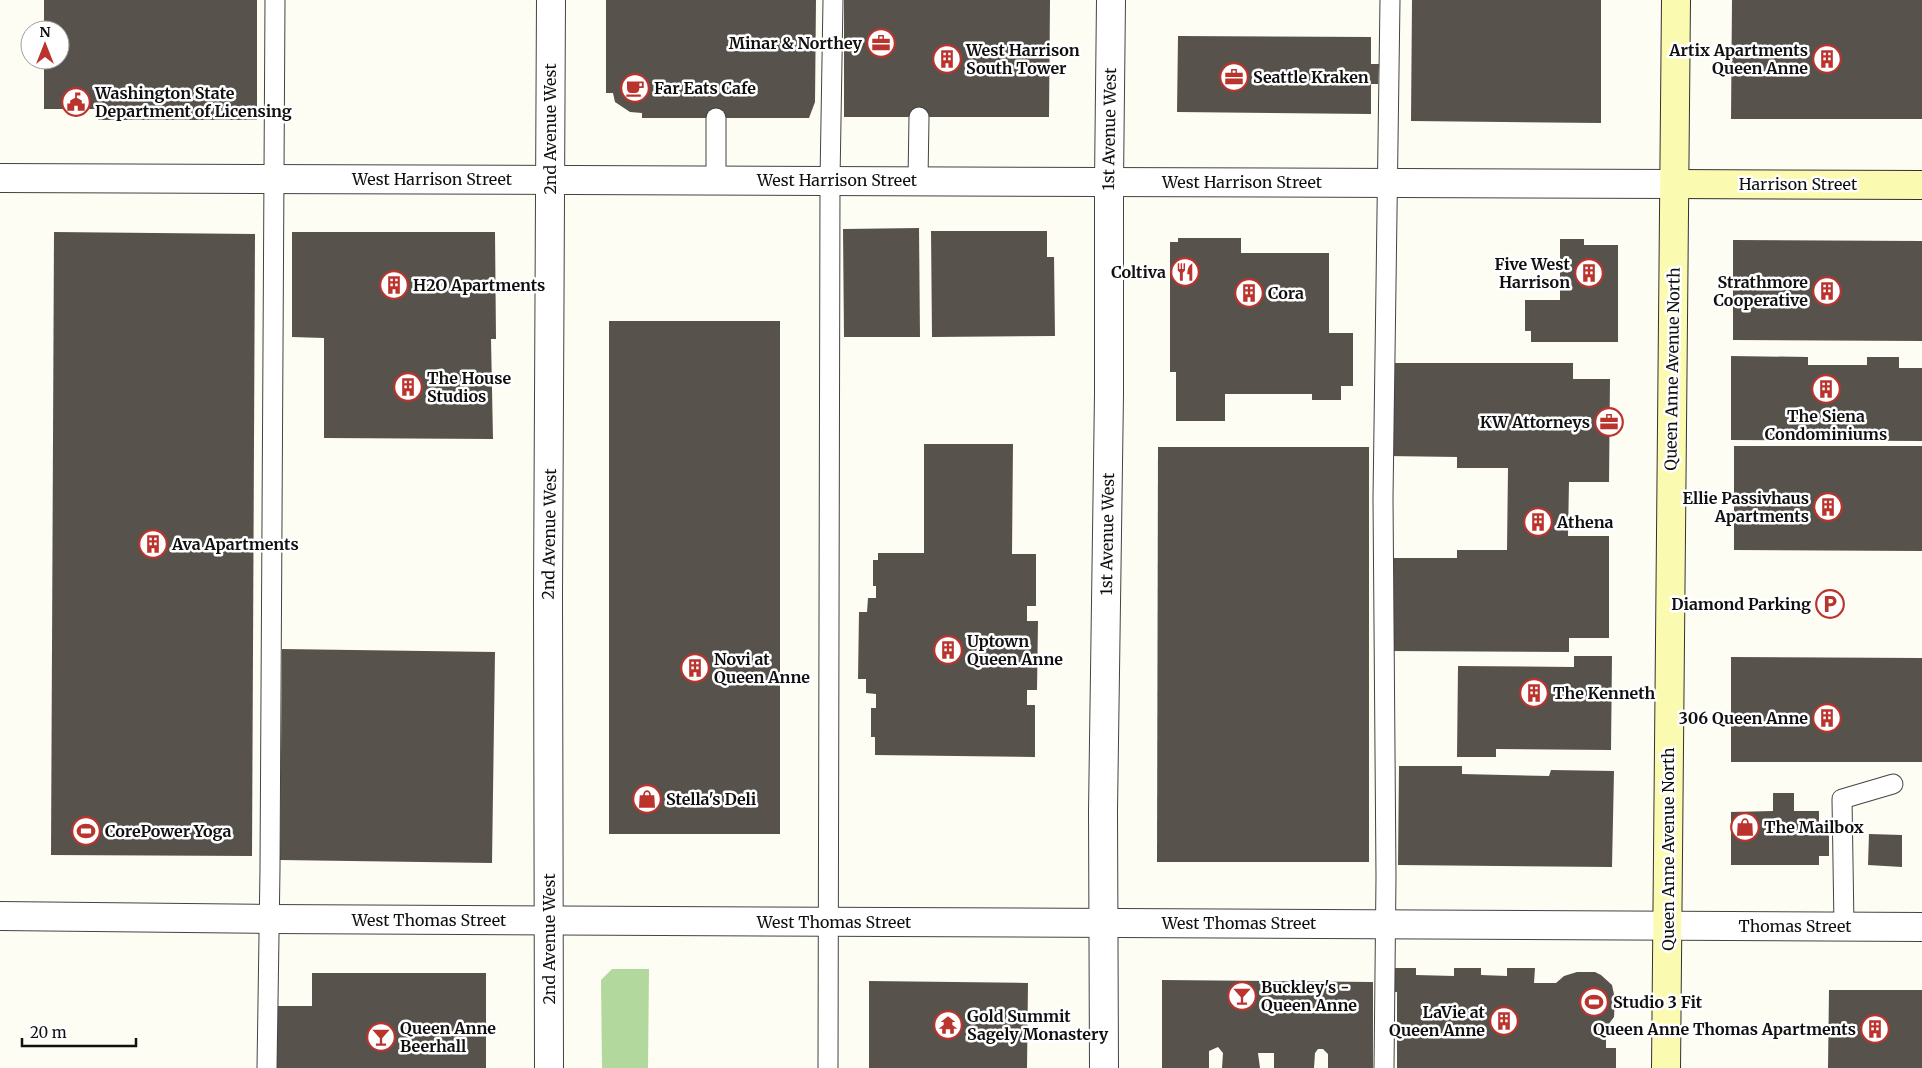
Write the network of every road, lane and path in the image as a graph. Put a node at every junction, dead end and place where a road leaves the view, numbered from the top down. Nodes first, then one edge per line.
1 (275, 0) edge
2 (551, 0) edge
3 (832, 0) edge
4 (1111, 0) edge
5 (1390, 0) edge
6 (1676, 0) edge
7 (716, 118) dead end
8 (919, 118) dead end
9 (0, 178) edge
10 (274, 178) junction
11 (549, 180) junction
12 (716, 180) junction
13 (830, 180) junction
14 (918, 180) junction
15 (1109, 181) junction
16 (1387, 183) junction
17 (1674, 184) junction
18 (1922, 185) edge
19 (1893, 784) dead end
20 (0, 916) edge
21 (270, 919) junction
22 (549, 920) junction
23 (827, 922) junction
24 (1104, 923) junction
25 (1385, 924) junction
26 (1667, 925) junction
27 (1844, 926) junction
28 (1922, 927) edge
29 (267, 1068) edge
30 (549, 1068) edge
31 (828, 1068) edge
32 (1104, 1068) edge
33 (1384, 1068) edge
34 (1666, 1068) edge

1 - 10 lane
2 - 11 street, 2nd Avenue West
3 - 13 lane
4 - 15 street, 1st Avenue West
5 - 16 lane
6 - 17 main road, Queen Anne Avenue North
7 - 12 lane
8 - 14 lane
9 - 10 street, West Harrison Street
10 - 11 street, West Harrison Street
10 - 21 lane
11 - 12 street, West Harrison Street
11 - 22 street, 2nd Avenue West
12 - 13 street, West Harrison Street
13 - 14 street, West Harrison Street
13 - 23 lane
14 - 15 street, West Harrison Street
15 - 16 street, West Harrison Street
15 - 24 street, 1st Avenue West
16 - 17 street, West Harrison Street
16 - 25 lane
17 - 18 main road, Harrison Street
17 - 26 main road, Queen Anne Avenue North
19 - 27 lane
20 - 21 street, West Thomas Street
21 - 22 street, West Thomas Street
21 - 29 lane
22 - 23 street, West Thomas Street
22 - 30 street, 2nd Avenue West
23 - 24 street, West Thomas Street
23 - 31 lane
24 - 25 street, West Thomas Street
24 - 32 street, 1st Avenue West
25 - 26 street, West Thomas Street
25 - 33 lane
26 - 27 street, Thomas Street
26 - 34 main road, Queen Anne Avenue North
27 - 28 street, Thomas Street

